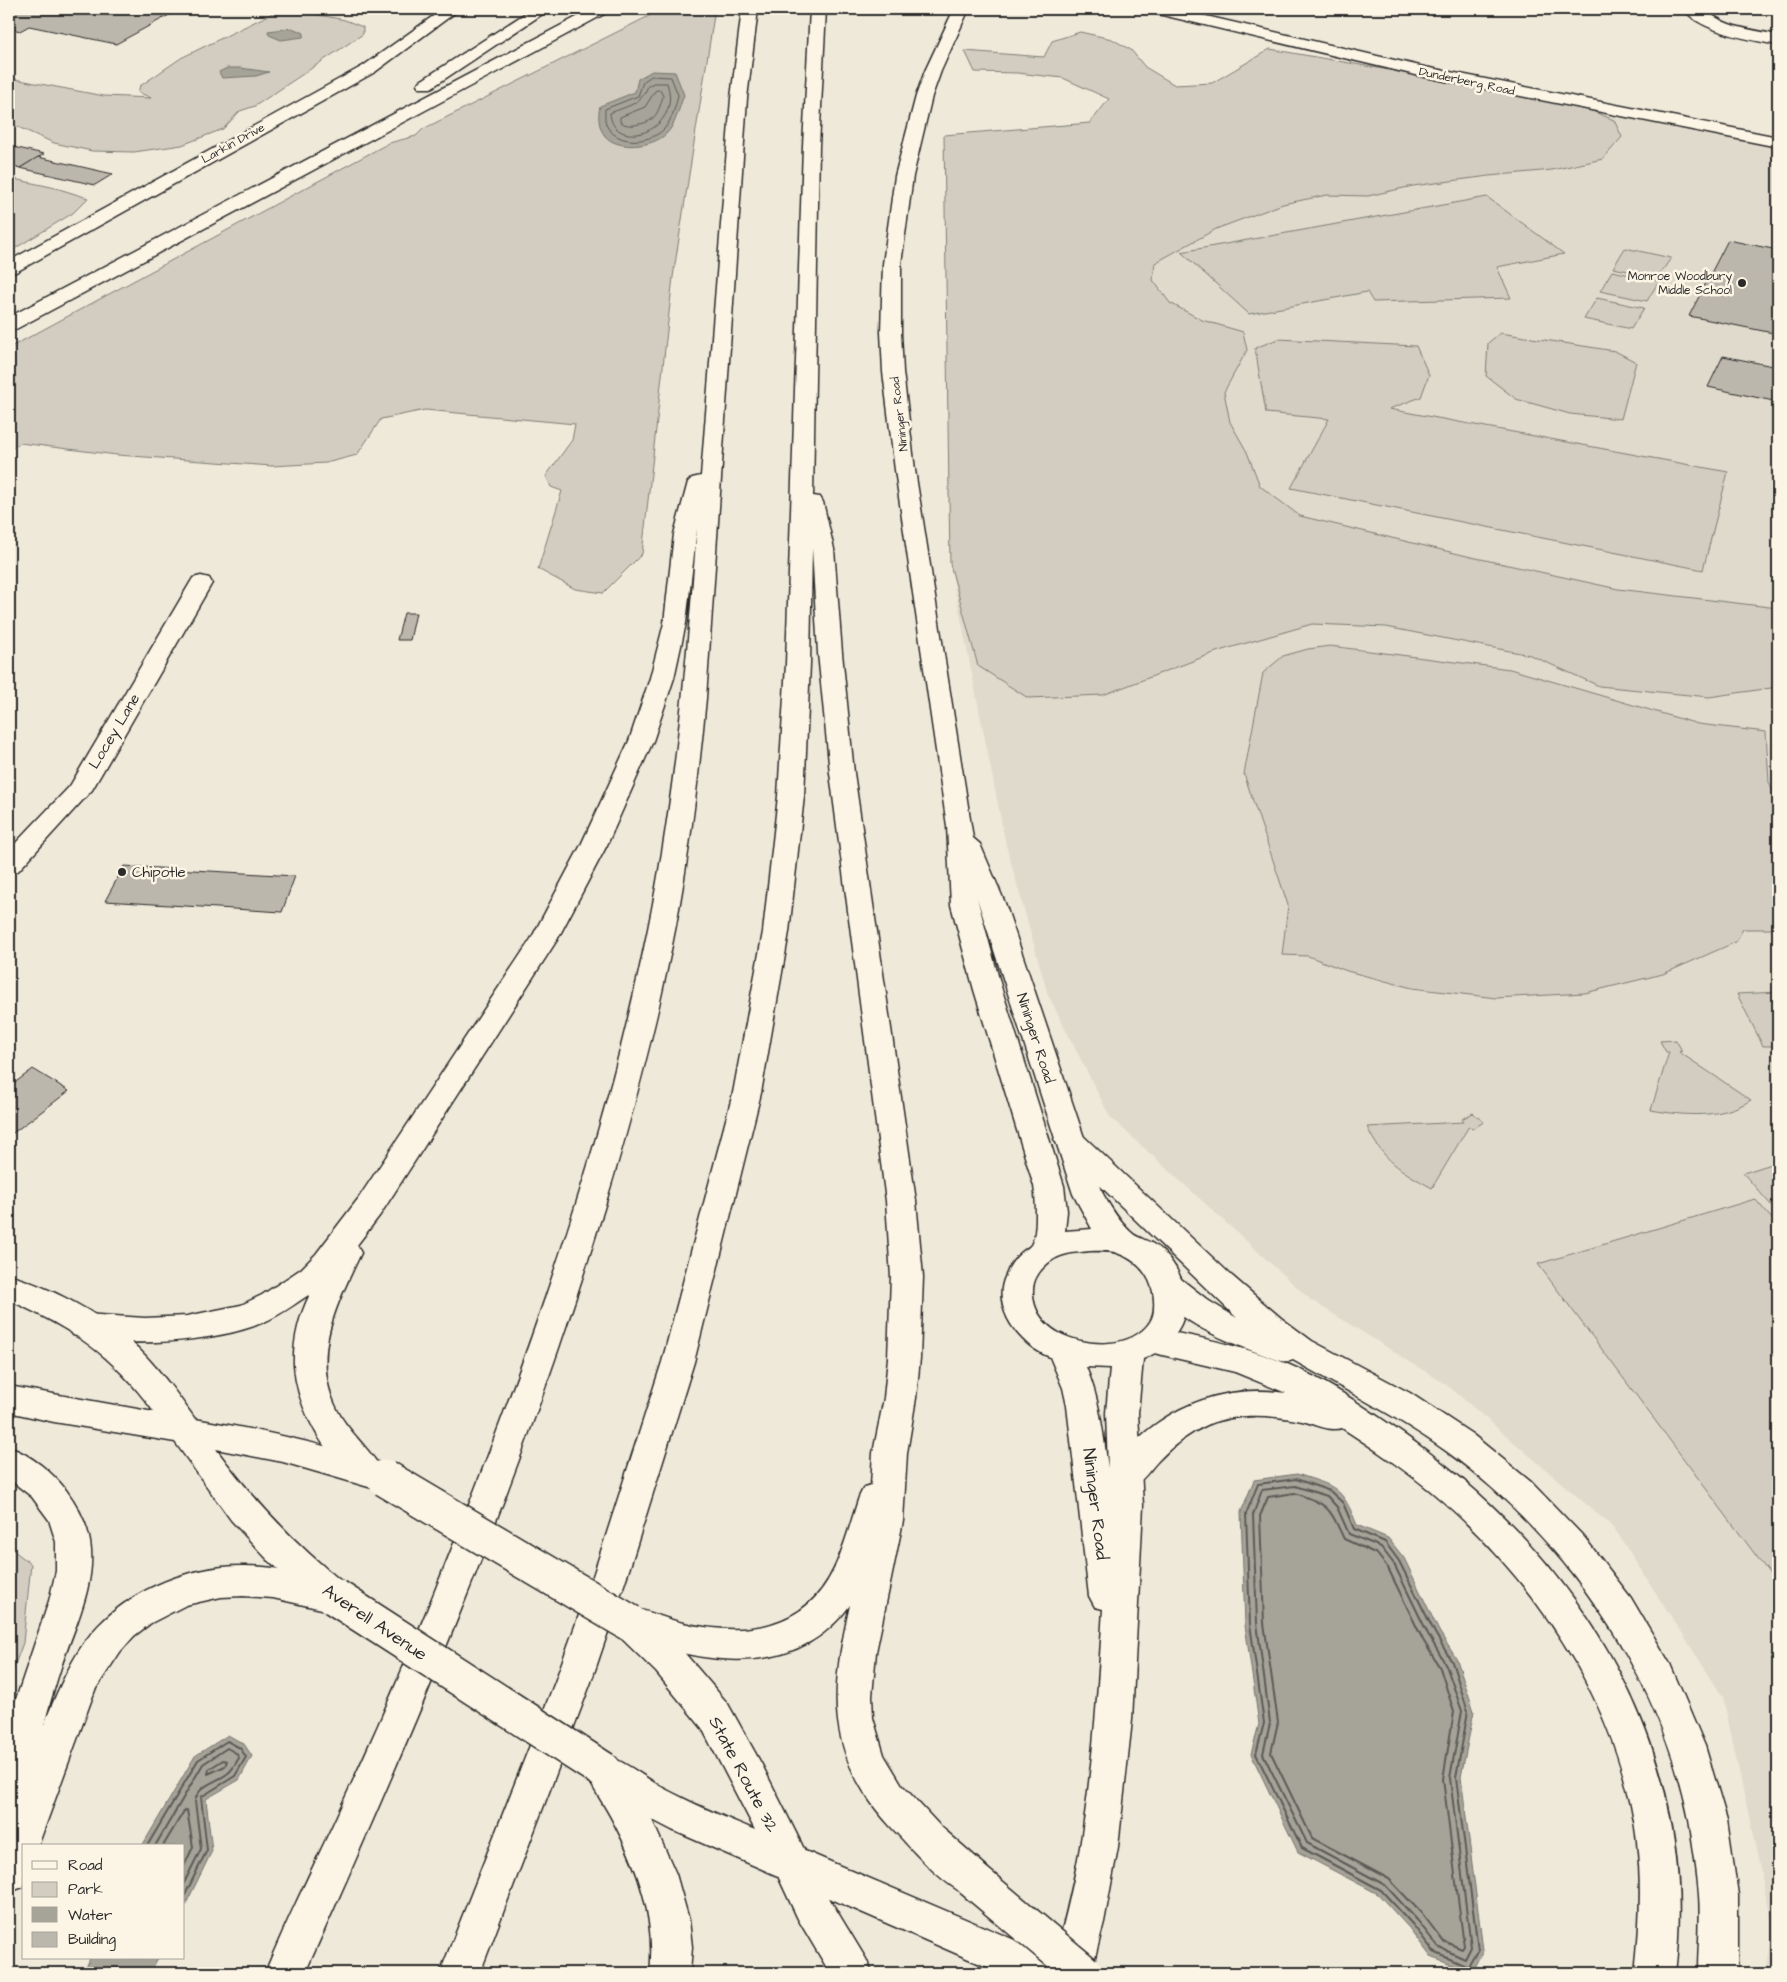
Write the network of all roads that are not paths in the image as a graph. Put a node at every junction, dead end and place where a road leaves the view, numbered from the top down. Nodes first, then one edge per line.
1 (452, 9) edge
2 (542, 9) edge
3 (603, 9) edge
4 (750, 9) edge
5 (818, 9) edge
6 (961, 9) edge
7 (1158, 9) edge
8 (1692, 9) edge
9 (1778, 40) edge
10 (1778, 142) edge
11 (190, 226) junction
12 (9, 268) edge
13 (9, 325) edge
14 (717, 410) junction
15 (803, 462) junction
16 (201, 584) dead end
17 (960, 826) junction
18 (9, 865) edge
19 (1069, 1139) junction
20 (369, 1207) junction
21 (1123, 1243) junction
22 (1047, 1250) junction
23 (9, 1287) edge
24 (1170, 1287) junction
25 (84, 1326) junction
26 (1140, 1346) junction
27 (1063, 1350) junction
28 (1326, 1364) junction
29 (9, 1399) edge
30 (1366, 1426) junction
31 (185, 1431) junction
32 (890, 1452) junction
33 (9, 1461) edge
34 (375, 1475) junction
35 (1124, 1475) junction
36 (335, 1598) junction
37 (630, 1623) junction
38 (1116, 1662) junction
39 (9, 1808) edge
40 (645, 1818) junction
41 (791, 1863) junction
42 (9, 1874) edge
43 (285, 1973) edge
44 (460, 1973) edge
45 (670, 1973) edge
46 (852, 1973) edge
47 (1045, 1973) edge
48 (1071, 1973) edge
49 (1084, 1973) edge
50 (1655, 1973) edge
51 (1718, 1973) edge

1 - 12 main road, Larkin Drive
2 - 11 main road
3 - 11 main road
4 - 14 main road
5 - 15 main road
6 - 17 main road, Nininger Road
7 - 10 main road, Dunderberg Road
8 - 9 main road
11 - 13 main road
14 - 20 main road
14 - 43 main road
15 - 32 main road
15 - 44 main road
16 - 18 main road, Locey Lane
17 - 19 main road, Nininger Road
17 - 22 main road, Nininger Road
19 - 21 main road, Nininger Road
19 - 28 main road
20 - 25 main road
20 - 34 main road
21 - 22 main road
21 - 24 main road
22 - 27 main road
23 - 25 main road, Averell Avenue
24 - 26 main road
24 - 28 main road
25 - 31 main road, Averell Avenue
26 - 27 main road
26 - 30 main road
26 - 35 main road, Nininger Road
27 - 38 main road, Nininger Road
28 - 51 main road
29 - 31 main road
30 - 35 main road
30 - 50 main road
31 - 34 main road
31 - 36 main road, Averell Avenue
32 - 37 main road
32 - 49 main road, bridge
33 - 39 main road
34 - 37 main road, bridge
35 - 38 main road, Nininger Road
36 - 40 main road, Averell Avenue, bridge
36 - 42 main road
37 - 41 main road, State Route 32
38 - 48 main road, Nininger Road
40 - 41 main road, State Route 32
40 - 45 main road
41 - 46 main road, State Route 32
41 - 47 main road, State Route 32

